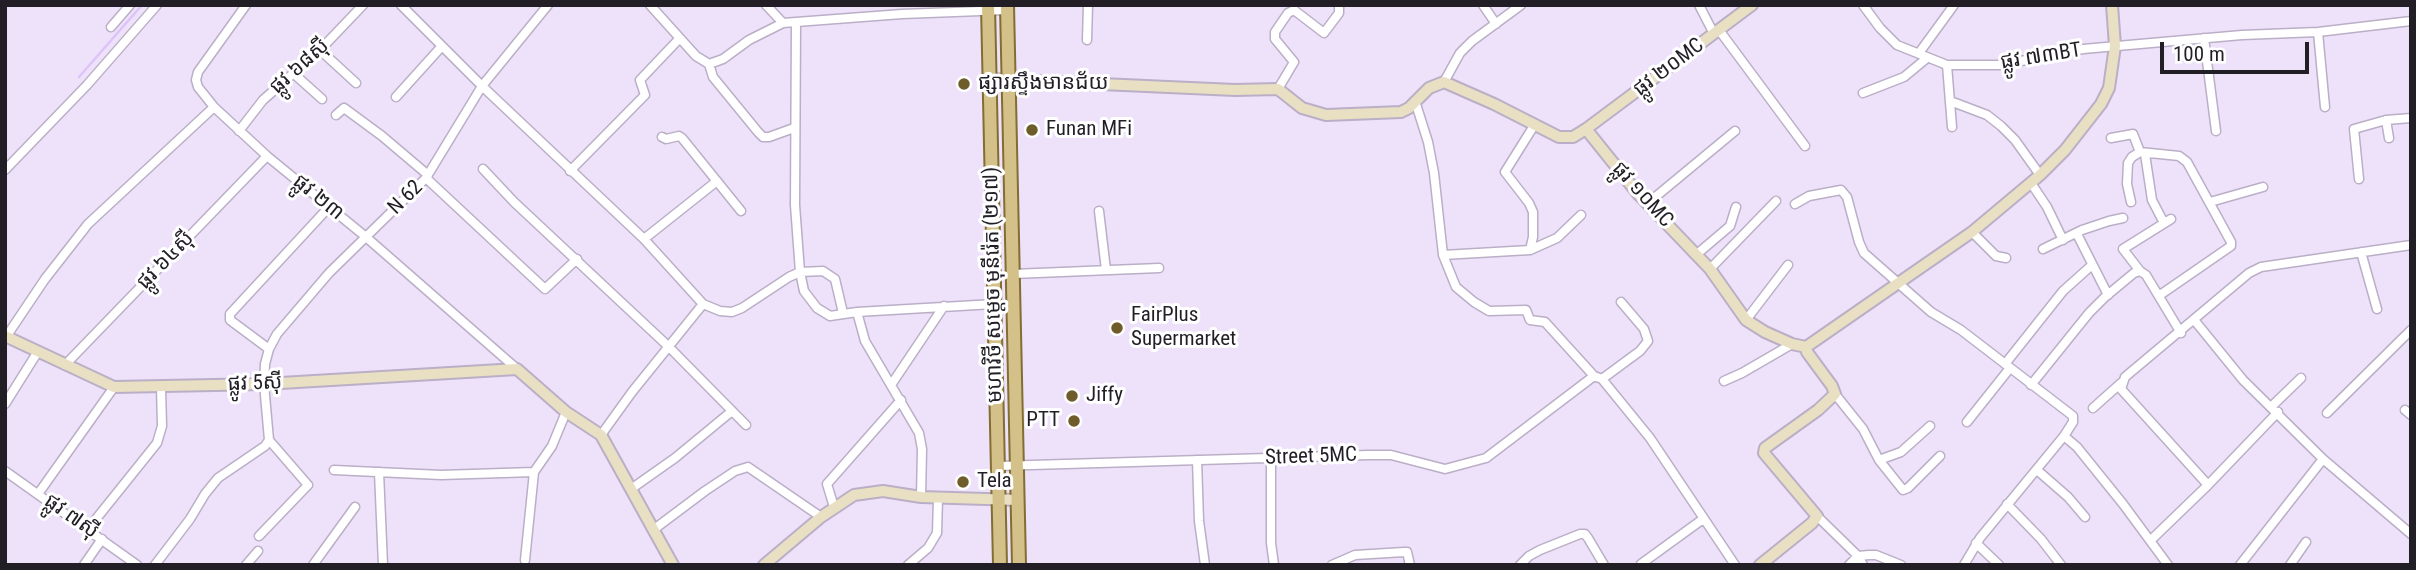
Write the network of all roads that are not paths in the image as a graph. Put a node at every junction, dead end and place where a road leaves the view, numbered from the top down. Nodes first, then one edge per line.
1 (130, 5) edge
2 (157, 5) edge
3 (246, 5) edge
4 (363, 5) edge
5 (401, 5) edge
6 (548, 5) edge
7 (650, 5) edge
8 (766, 5) edge
9 (1088, 5) edge
10 (1339, 5) edge
11 (1483, 5) edge
12 (1521, 5) edge
13 (1699, 5) edge
14 (1752, 5) edge
15 (1954, 5) edge
16 (2112, 5) edge
17 (1868, 7) edge
18 (988, 8) edge
19 (1007, 8) edge
20 (2411, 21) edge
21 (783, 23) junction
22 (796, 23) junction
23 (1496, 24) junction
24 (111, 27) dead end
25 (1717, 32) junction
26 (2318, 32) junction
27 (679, 38) junction
28 (2204, 38) junction
29 (1087, 40) dead end
30 (442, 46) junction
31 (2115, 46) junction
32 (320, 50) junction
33 (1923, 55) junction
34 (709, 64) junction
35 (1947, 65) junction
36 (293, 73) junction
37 (1009, 78) junction
38 (990, 79) junction
39 (1444, 82) junction
40 (356, 83) dead end
41 (482, 86) junction
42 (1278, 89) junction
43 (1863, 93) dead end
44 (396, 97) dead end
45 (322, 99) dead end
46 (1950, 101) junction
47 (1415, 102) junction
48 (214, 107) junction
49 (2325, 107) dead end
50 (336, 115) dead end
51 (2411, 118) edge
52 (2386, 120) junction
53 (1535, 124) junction
54 (1952, 127) dead end
55 (794, 128) junction
56 (1586, 130) junction
57 (239, 131) junction
58 (1735, 131) dead end
59 (2216, 131) dead end
60 (662, 137) dead end
61 (2111, 138) dead end
62 (2389, 138) dead end
63 (1805, 146) dead end
64 (2143, 153) junction
65 (267, 156) junction
66 (483, 169) dead end
67 (5, 170) edge
68 (570, 171) junction
69 (427, 176) junction
70 (2036, 179) junction
71 (2359, 179) dead end
72 (717, 181) junction
73 (2263, 187) dead end
74 (1776, 201) dead end
75 (2131, 202) dead end
76 (2210, 202) junction
77 (1648, 204) junction
78 (1796, 204) dead end
79 (329, 207) junction
80 (1737, 207) dead end
81 (741, 211) dead end
82 (1099, 211) dead end
83 (1581, 215) dead end
84 (2123, 218) dead end
85 (1972, 232) junction
86 (2077, 234) junction
87 (366, 237) junction
88 (644, 239) junction
89 (2063, 240) junction
90 (2411, 245) edge
91 (2043, 248) dead end
92 (1530, 250) junction
93 (2361, 252) junction
94 (1697, 254) junction
95 (1443, 255) junction
96 (2006, 258) dead end
97 (577, 259) junction
98 (1788, 265) dead end
99 (2092, 265) junction
100 (1159, 268) dead end
101 (1710, 269) junction
102 (1106, 270) junction
103 (2140, 271) junction
104 (800, 272) junction
105 (1013, 274) junction
106 (1898, 284) junction
107 (2108, 295) junction
108 (2160, 295) junction
109 (1621, 302) dead end
110 (703, 304) junction
111 (994, 304) junction
112 (944, 306) junction
113 (2377, 309) dead end
114 (857, 312) junction
115 (844, 313) junction
116 (1746, 320) junction
117 (2195, 321) junction
118 (2181, 332) junction
119 (2409, 336) edge
120 (6, 337) edge
121 (1793, 344) junction
122 (668, 346) junction
123 (1806, 347) junction
124 (269, 349) junction
125 (37, 353) junction
126 (65, 365) junction
127 (2008, 366) junction
128 (517, 369) junction
129 (1598, 378) junction
130 (2301, 378) dead end
131 (1724, 381) dead end
132 (2121, 383) junction
133 (264, 384) junction
134 (891, 385) junction
135 (2031, 385) junction
136 (114, 387) junction
137 (161, 387) junction
138 (1835, 394) junction
139 (901, 400) junction
140 (5, 404) edge
141 (2094, 408) dead end
142 (2275, 410) junction
143 (732, 411) junction
144 (566, 412) junction
145 (2327, 413) dead end
146 (1967, 422) dead end
147 (746, 425) dead end
148 (1930, 426) dead end
149 (601, 435) junction
150 (2064, 436) junction
151 (269, 440) junction
152 (1940, 456) dead end
153 (1271, 458) junction
154 (2323, 459) junction
155 (1198, 460) junction
156 (1879, 460) junction
157 (998, 466) junction
158 (1017, 466) junction
159 (334, 470) dead end
160 (2037, 470) junction
161 (5, 471) edge
162 (379, 472) junction
163 (534, 472) junction
164 (2208, 485) junction
165 (631, 489) junction
166 (38, 494) junction
167 (920, 498) junction
168 (938, 498) junction
169 (1018, 500) junction
170 (998, 501) junction
171 (2007, 504) junction
172 (355, 507) dead end
173 (834, 507) junction
174 (1817, 516) junction
175 (821, 517) junction
176 (2085, 517) dead end
177 (1703, 519) junction
178 (88, 529) junction
179 (653, 530) junction
180 (2411, 534) edge
181 (259, 537) dead end
182 (102, 539) junction
183 (2151, 540) junction
184 (2306, 542) dead end
185 (1976, 543) junction
186 (258, 551) dead end
187 (1858, 556) junction
188 (525, 560) dead end
189 (2243, 564) edge
190 (85, 565) edge
191 (137, 565) edge
192 (155, 565) edge
193 (246, 565) edge
194 (313, 565) edge
195 (383, 565) edge
196 (673, 565) edge
197 (764, 565) edge
198 (908, 565) edge
199 (1000, 565) edge
200 (1019, 565) edge
201 (1205, 565) edge
202 (1274, 565) edge
203 (1332, 565) edge
204 (1410, 565) edge
205 (1520, 565) edge
206 (1604, 565) edge
207 (1641, 565) edge
208 (1735, 565) edge
209 (1760, 565) edge
210 (1849, 565) edge
211 (1863, 565) edge
212 (1901, 565) edge
213 (1964, 565) edge
214 (1999, 565) edge
215 (2061, 565) edge
216 (2168, 565) edge
217 (2290, 565) edge

1 - 24 street
2 - 67 street
3 - 48 street, ផ្លូវ ២៣
4 - 32 street, ផ្លូវ ៦៨ស៊ី
5 - 30 street
6 - 41 street, N 62
7 - 27 street
8 - 21 street
9 - 29 street
10 - 42 street
11 - 23 street
12 - 23 street
13 - 25 street
14 - 25 street, ផ្លូវ ២០MC
15 - 33 street
16 - 31 street
17 - 33 street, ផ្លូវ ៧៣BT
18 - 19 street
18 - 22 street
18 - 38 main road, មហាវិថី សម្តេច មុនីរ៉េត (២១៧)
19 - 37 main road, មហាវិថី សម្តេច មុនីរ៉េត (២១៧)
20 - 26 street, ផ្លូវ ៧៣BT
21 - 22 street
21 - 34 street
22 - 55 street
23 - 39 street
25 - 56 street, ផ្លូវ ២០MC
25 - 63 street
26 - 28 street, ផ្លូវ ៧៣BT
26 - 49 street
27 - 34 street
27 - 68 street
28 - 31 street, ផ្លូវ ៧៣BT
28 - 59 street
30 - 41 street
30 - 44 street
31 - 35 street, ផ្លូវ ៧៣BT
31 - 70 street
32 - 36 street, ផ្លូវ ៦៨ស៊ី
32 - 40 street
33 - 35 street, ផ្លូវ ៧៣BT
33 - 43 street
34 - 55 street
35 - 46 street
36 - 45 street
36 - 57 street, ផ្លូវ ៦៨ស៊ី
37 - 38 street
37 - 42 street
37 - 105 main road, មហាវិថី សម្តេច មុនីរ៉េត (២១៧)
38 - 111 main road, មហាវិថី សម្តេច មុនីរ៉េត (២១៧)
39 - 47 street
39 - 53 street
41 - 68 street
41 - 69 street, N 62
42 - 47 street
46 - 54 street
46 - 70 street
47 - 95 street
48 - 57 street, ផ្លូវ ២៣
48 - 120 street
50 - 69 street
51 - 52 street
52 - 62 street
52 - 71 street
53 - 56 street
53 - 92 street
55 - 104 street
56 - 77 street, ផ្លូវ ១០MC
57 - 65 street, ផ្លូវ ២៣
58 - 77 street
60 - 72 street
61 - 64 street
64 - 75 street
64 - 76 street
64 - 103 street
65 - 79 street, ផ្លូវ ២៣
65 - 126 street, ផ្លូវ ៦៤ស៊ី
66 - 97 street
68 - 88 street
69 - 87 street, N 62
69 - 97 street
70 - 85 street
70 - 89 street
72 - 81 street
72 - 88 street
73 - 76 street
74 - 101 street
76 - 108 street
77 - 94 street, ផ្លូវ ១០MC
78 - 106 street
79 - 87 street, ផ្លូវ ២៣
79 - 124 street
80 - 94 street
82 - 102 street
83 - 92 street
84 - 86 street
85 - 96 street
85 - 106 street
86 - 89 street
86 - 99 street
87 - 124 street, N 62
87 - 128 street, ផ្លូវ ២៣
88 - 110 street
89 - 91 street
90 - 93 street
92 - 95 street
93 - 113 street
93 - 117 street
94 - 101 street, ផ្លូវ ១០MC
95 - 129 street
97 - 122 street
98 - 116 street
99 - 107 street
99 - 127 street
100 - 102 street
101 - 116 street, ផ្លូវ ១០MC
102 - 105 street
103 - 107 street
103 - 108 street
104 - 110 street
104 - 115 street
104 - 115 street
105 - 158 main road, មហាវិថី សម្តេច មុនីរ៉េត (២១៧)
106 - 123 street
106 - 127 street
107 - 135 street
108 - 118 street
109 - 129 street, Street 5MC
110 - 122 street
111 - 112 street
111 - 157 main road, មហាវិថី សម្តេច មុនីរ៉េត (២១៧)
112 - 114 street
112 - 134 street
114 - 115 street
114 - 134 street
116 - 121 street, ផ្លូវ ១០MC
117 - 118 street
117 - 142 street
118 - 132 street
119 - 145 street
120 - 125 street, ផ្លូវ 5ស៊ី
121 - 123 street, ផ្លូវ ១០MC
121 - 131 street
122 - 143 street
122 - 149 street
123 - 138 street
124 - 133 street, N 62
125 - 126 street, ផ្លូវ 5ស៊ី
125 - 140 street
126 - 136 street, ផ្លូវ 5ស៊ី
127 - 135 street
127 - 146 street
128 - 133 street, ផ្លូវ 5ស៊ី
128 - 144 street
129 - 153 street, Street 5MC
129 - 177 street
130 - 142 street
132 - 141 street
132 - 164 street
133 - 137 street, ផ្លូវ 5ស៊ី
133 - 151 street, N 62
134 - 139 street
135 - 150 street
136 - 137 street, ផ្លូវ 5ស៊ី
136 - 166 street
137 - 178 street
138 - 156 street
138 - 174 street
139 - 167 street
139 - 173 street
142 - 154 street
142 - 164 street
143 - 147 street
143 - 165 street
144 - 149 street
144 - 163 street
148 - 156 street
149 - 165 street
150 - 160 street
150 - 183 street
151 - 181 street
151 - 192 street
152 - 156 street
153 - 155 street, Street 5MC
153 - 202 street
154 - 180 street
154 - 189 street
155 - 158 street, Street 5MC
155 - 201 street
157 - 158 street, Street 5MC
157 - 170 main road, មហាវិថី សម្តេច មុនីរ៉េត (២១៧)
158 - 169 main road, មហាវិថី សម្តេច មុនីរ៉េត (២១៧)
159 - 162 street
160 - 171 street
160 - 176 street
161 - 166 street, ផ្លូវ ៧ស៊ី
162 - 163 street
162 - 195 street
163 - 188 street
164 - 183 street
165 - 179 street
166 - 178 street, ផ្លូវ ៧ស៊ី
167 - 168 street
167 - 173 street
168 - 170 street
168 - 198 street
169 - 170 street
169 - 200 main road, មហាវិថី សម្តេច មុនីរ៉េត (២១៧)
170 - 199 main road, មហាវិថី សម្តេច មុនីរ៉េត (២១៧)
171 - 185 street
171 - 215 street
172 - 194 street
173 - 175 street
174 - 187 street
174 - 209 street
175 - 179 street
175 - 197 street
177 - 207 street
177 - 208 street
178 - 182 street, ផ្លូវ ៧ស៊ី
179 - 196 street
182 - 190 street
182 - 191 street, ផ្លូវ ៧ស៊ី
183 - 216 street
184 - 217 street
185 - 213 street
185 - 214 street
186 - 193 street
187 - 210 street
187 - 211 street
187 - 212 street
203 - 204 street
205 - 206 street

